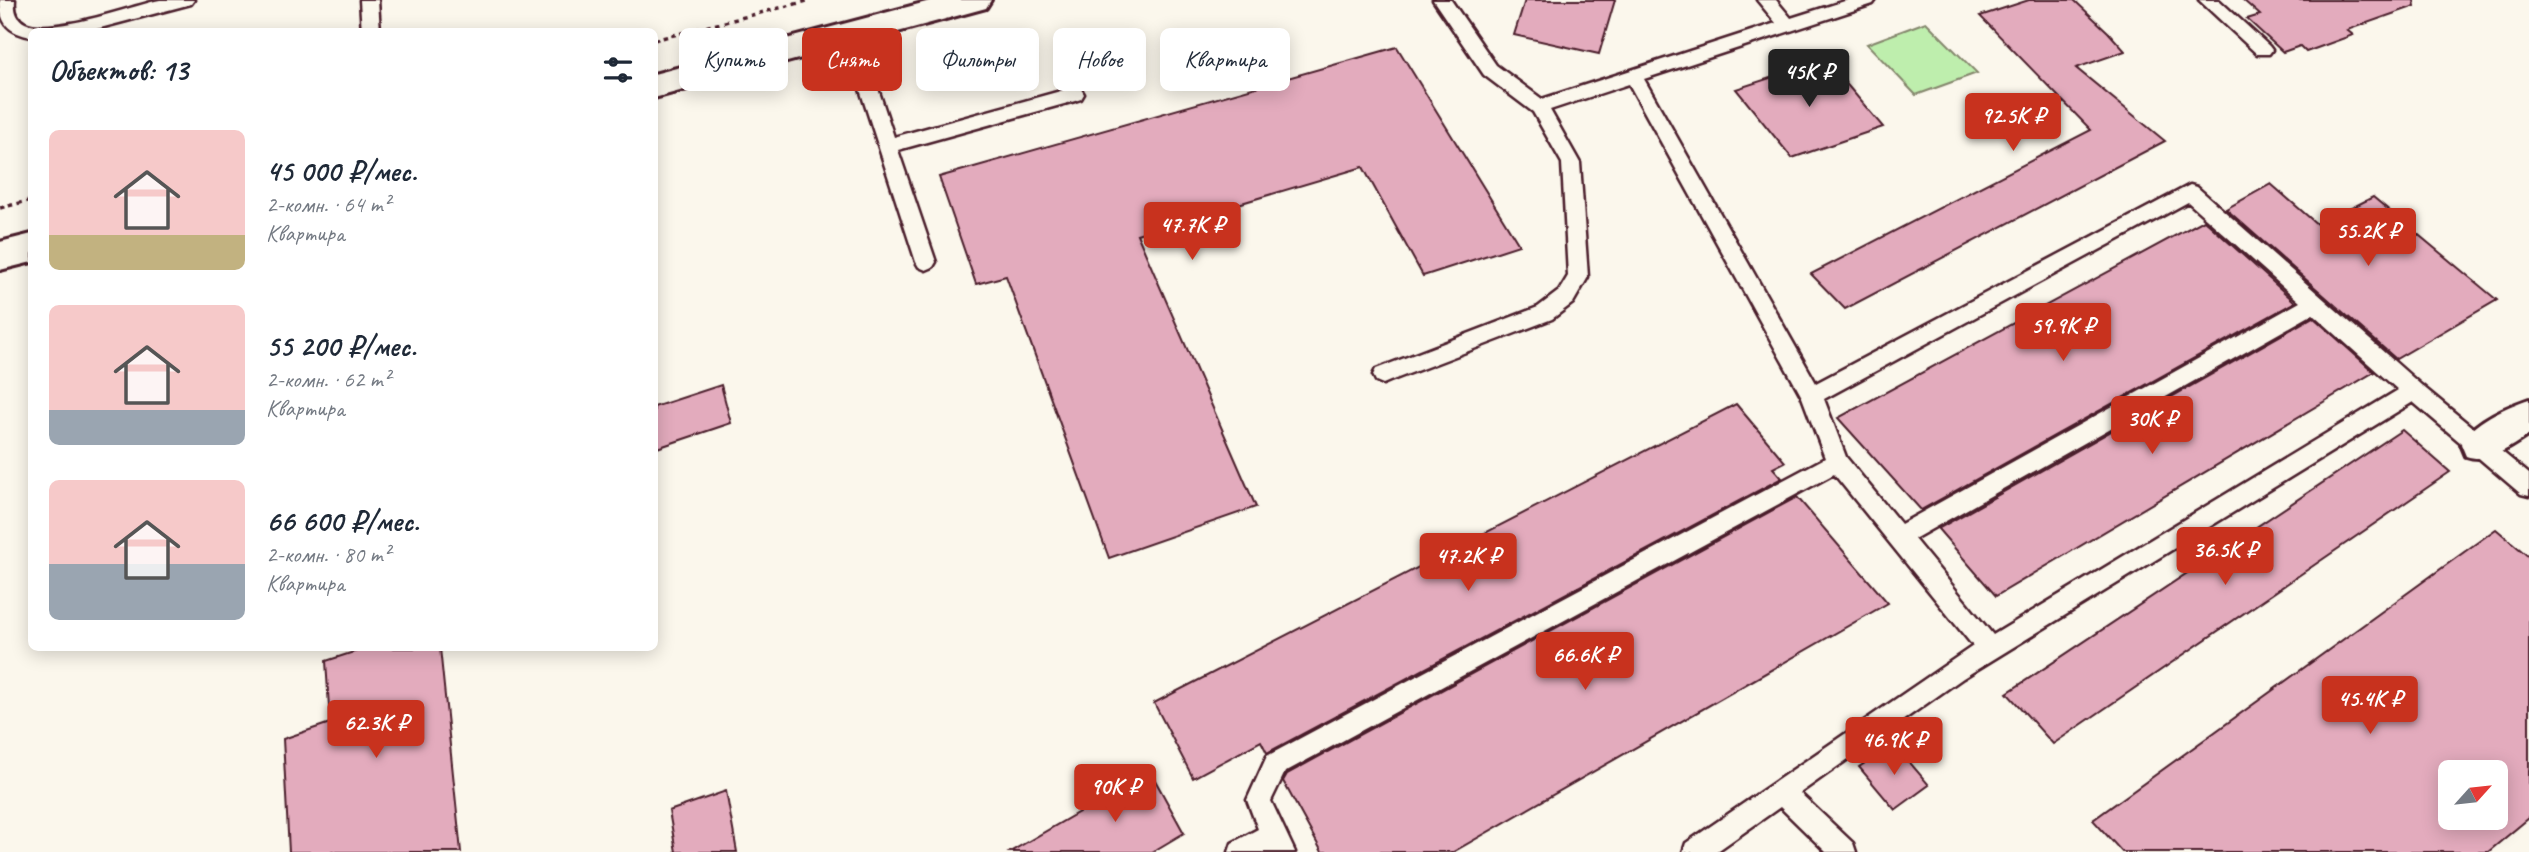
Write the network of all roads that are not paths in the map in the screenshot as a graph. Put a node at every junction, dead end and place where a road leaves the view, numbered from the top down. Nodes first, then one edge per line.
1 (6, 0) edge
2 (185, 0) edge
3 (369, 0) edge
4 (975, 0) edge
5 (1442, 0) edge
6 (1766, 0) edge
7 (1867, 0) edge
8 (2208, 0) edge
9 (1788, 26) junction
10 (68, 28) edge
11 (371, 28) edge
12 (873, 28) edge
13 (28, 31) edge
14 (802, 47) edge
15 (2263, 50) dead end
16 (1633, 77) junction
17 (658, 85) edge
18 (870, 91) edge
19 (1075, 94) dead end
20 (1539, 107) junction
21 (888, 146) junction
22 (28, 249) edge
23 (0, 256) edge
24 (926, 262) dead end
25 (2315, 303) junction
26 (1383, 375) dead end
27 (2414, 391) junction
28 (1812, 395) junction
29 (2525, 422) edge
30 (2480, 444) junction
31 (1837, 462) junction
32 (2529, 487) edge
33 (1898, 537) junction
34 (1990, 649) junction
35 (1782, 792) junction
36 (1277, 843) edge
37 (1241, 852) edge
38 (1695, 852) edge
39 (1844, 852) edge

1 - 13 lane
2 - 10 lane
3 - 11 lane
4 - 12 main road
5 - 20 lane
6 - 9 lane
7 - 9 lane
8 - 15 lane
9 - 16 lane
14 - 17 main road
16 - 20 lane
16 - 28 lane
18 - 21 lane
19 - 21 lane
20 - 26 lane
21 - 24 lane
22 - 23 main road
25 - 27 lane
25 - 28 lane
25 - 33 lane
27 - 30 lane
27 - 34 lane
28 - 31 lane
29 - 30 main road
30 - 32 lane
31 - 33 lane
31 - 36 lane
33 - 34 lane
34 - 35 lane
35 - 38 lane
35 - 39 lane
36 - 37 lane

